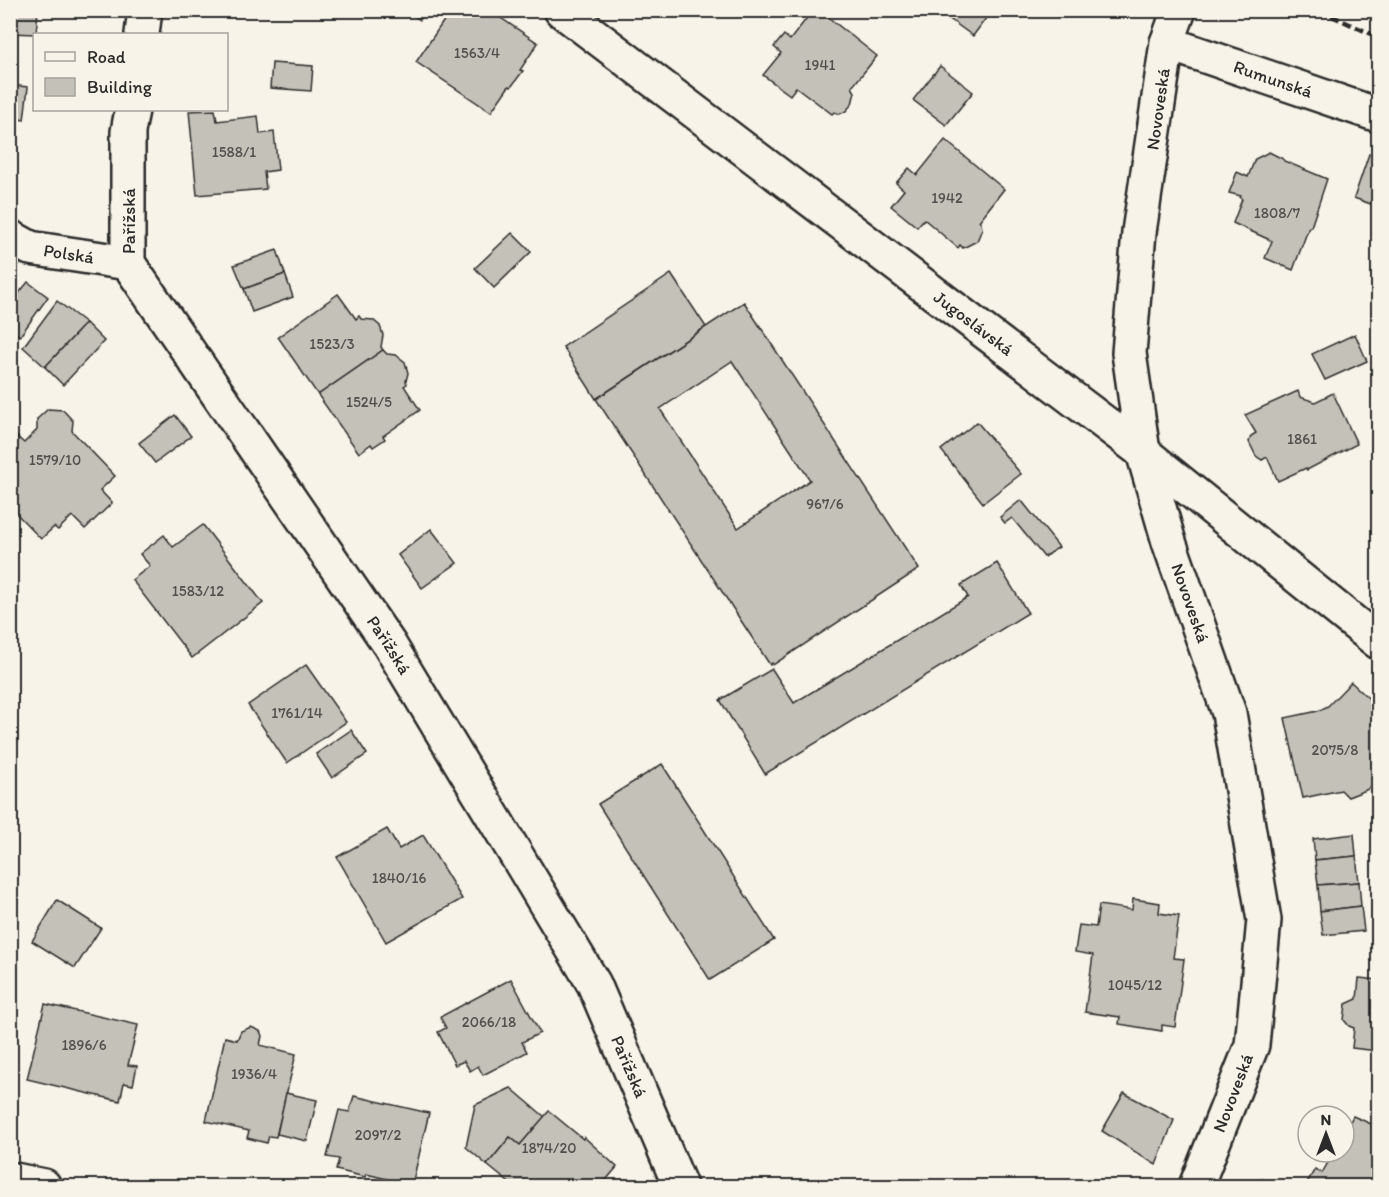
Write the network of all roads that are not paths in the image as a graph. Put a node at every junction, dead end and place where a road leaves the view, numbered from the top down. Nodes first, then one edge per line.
1 (145, 10) edge
2 (561, 10) edge
3 (1179, 10) edge
4 (142, 33) edge
5 (1167, 43) junction
6 (132, 111) edge
7 (1378, 115) edge
8 (10, 237) edge
9 (129, 263) junction
10 (1143, 452) junction
11 (1378, 642) edge
12 (10, 1179) edge
13 (44, 1186) edge
14 (680, 1186) edge
15 (1196, 1186) edge

1 - 4 street
2 - 10 street, Jugoslávská
3 - 5 street, Novoveská
5 - 7 street, Rumunská
5 - 10 street, Novoveská
6 - 9 street, Pařížská
8 - 9 street, Polská
9 - 14 street, Pařížská
10 - 11 street, Jugoslávská
10 - 15 street, Novoveská
12 - 13 street

